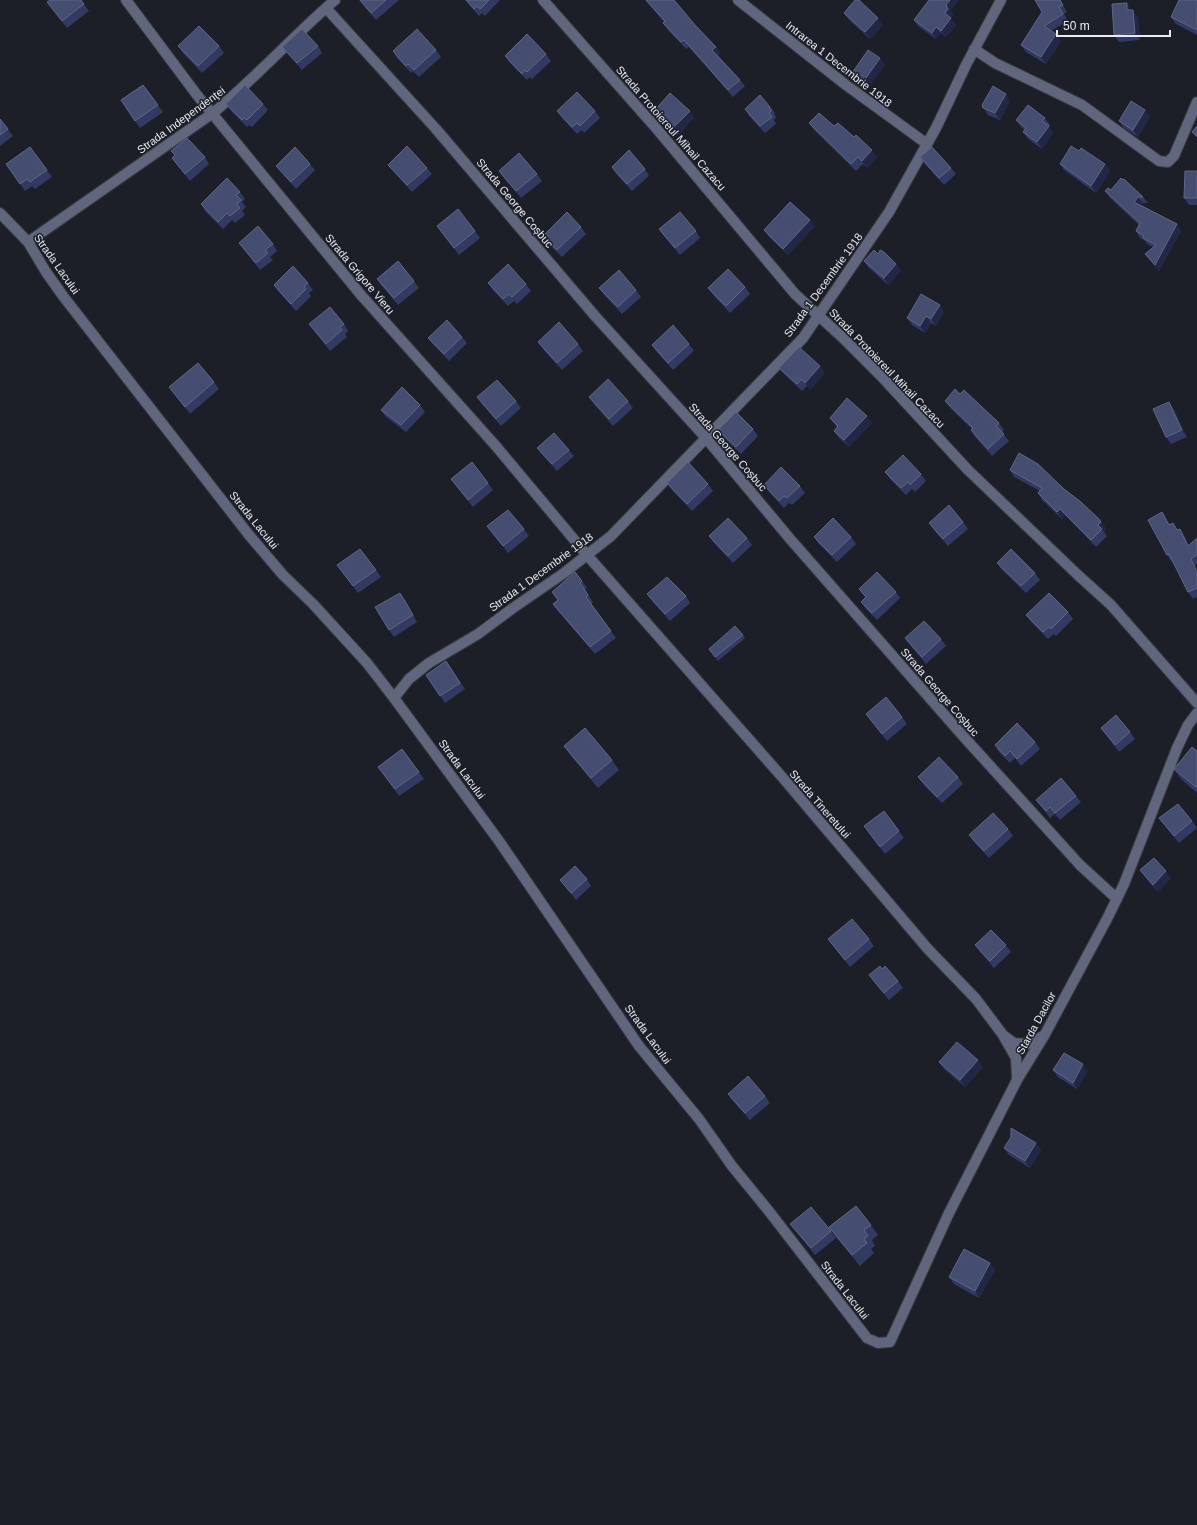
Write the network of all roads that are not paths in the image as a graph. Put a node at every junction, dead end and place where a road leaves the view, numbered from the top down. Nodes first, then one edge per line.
1 (126, 0) edge
2 (335, 0) edge
3 (543, 0) edge
4 (738, 0) edge
5 (1001, 0) edge
6 (326, 8) junction
7 (974, 49) junction
8 (1197, 102) edge
9 (213, 113) junction
10 (927, 144) junction
11 (0, 213) edge
12 (28, 242) junction
13 (819, 316) junction
14 (705, 437) junction
15 (587, 555) junction
16 (394, 698) junction
17 (1197, 703) edge
18 (1197, 713) edge
19 (1116, 898) junction
20 (1003, 1035) junction
21 (1044, 1036) junction
22 (1017, 1080) junction
23 (890, 1342) joint

1 - 9 street, Strada Grigore Vieru
2 - 6 street, Strada Independenţei
3 - 13 street, Strada Protoiereul Mihail Cazacu
4 - 10 street, Intrarea 1 Decembrie 1918
5 - 7 street, Strada 1 Decembrie 1918
6 - 9 street, Strada Independenţei
6 - 14 street, Strada George Coșbuc
7 - 8 street
7 - 10 street, Strada 1 Decembrie 1918
9 - 12 street, Strada Independenţei
9 - 15 street, Strada Grigore Vieru
10 - 13 street, Strada 1 Decembrie 1918
11 - 12 street, Strada Lacului
12 - 16 street, Strada Lacului
13 - 14 street, Strada 1 Decembrie 1918
13 - 17 street, Strada Protoiereul Mihail Cazacu
14 - 15 street, Strada 1 Decembrie 1918
14 - 19 street, Strada George Coșbuc
15 - 16 street, Strada 1 Decembrie 1918
15 - 20 street, Strada Tineretului
16 - 23 street, Strada Lacului
18 - 19 street, Starda Dacilor
19 - 21 street, Starda Dacilor
20 - 21 street, Strada Tineretului
20 - 22 street
21 - 22 street, Starda Dacilor
22 - 23 street, Starda Dacilor

